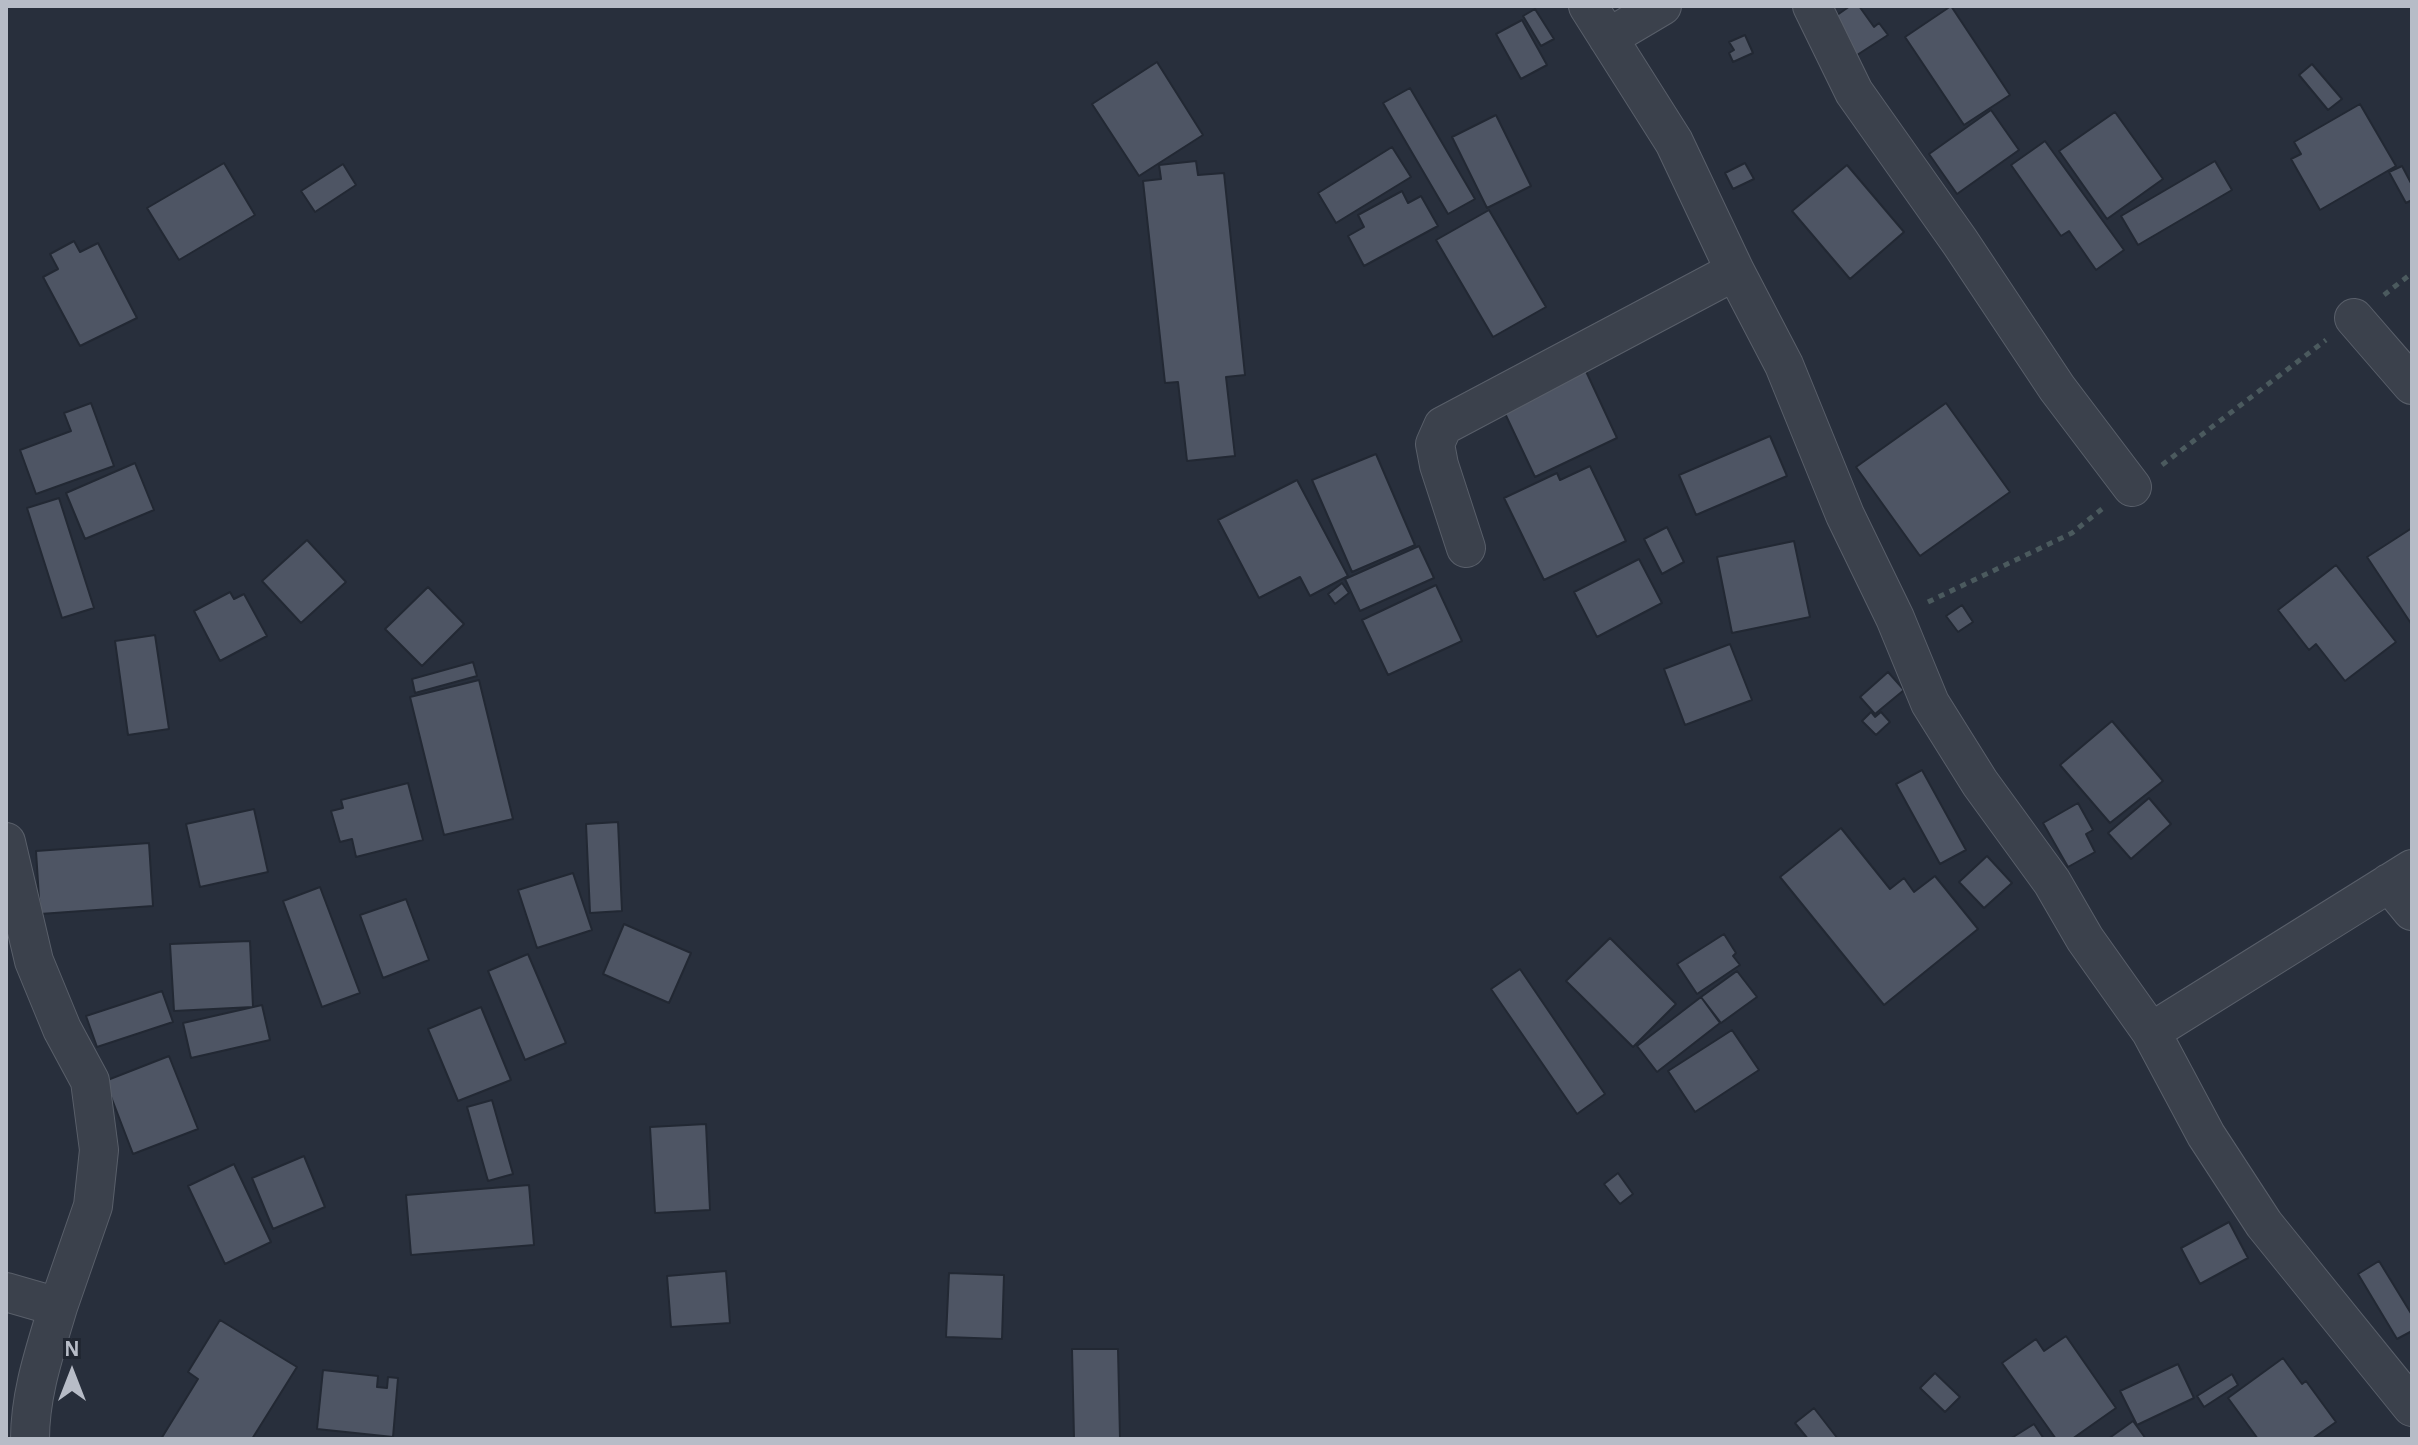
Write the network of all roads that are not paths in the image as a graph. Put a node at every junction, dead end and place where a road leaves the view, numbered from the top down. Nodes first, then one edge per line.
1 (1588, 6) edge
2 (1662, 6) edge
3 (1812, 6) edge
4 (1608, 38) junction
5 (1735, 271) junction
6 (2354, 318) dead end
7 (2412, 385) edge
8 (2132, 487) dead end
9 (1466, 548) dead end
10 (6, 842) edge
11 (2404, 888) edge
12 (2151, 1032) junction
13 (6, 1292) edge
14 (58, 1307) junction
15 (2412, 1407) edge
16 (30, 1439) edge

1 - 4 street
2 - 4 street
3 - 8 street
4 - 5 street
5 - 9 street
5 - 12 street
6 - 7 street
10 - 14 street
11 - 12 street
12 - 15 street
13 - 14 street
14 - 16 street

